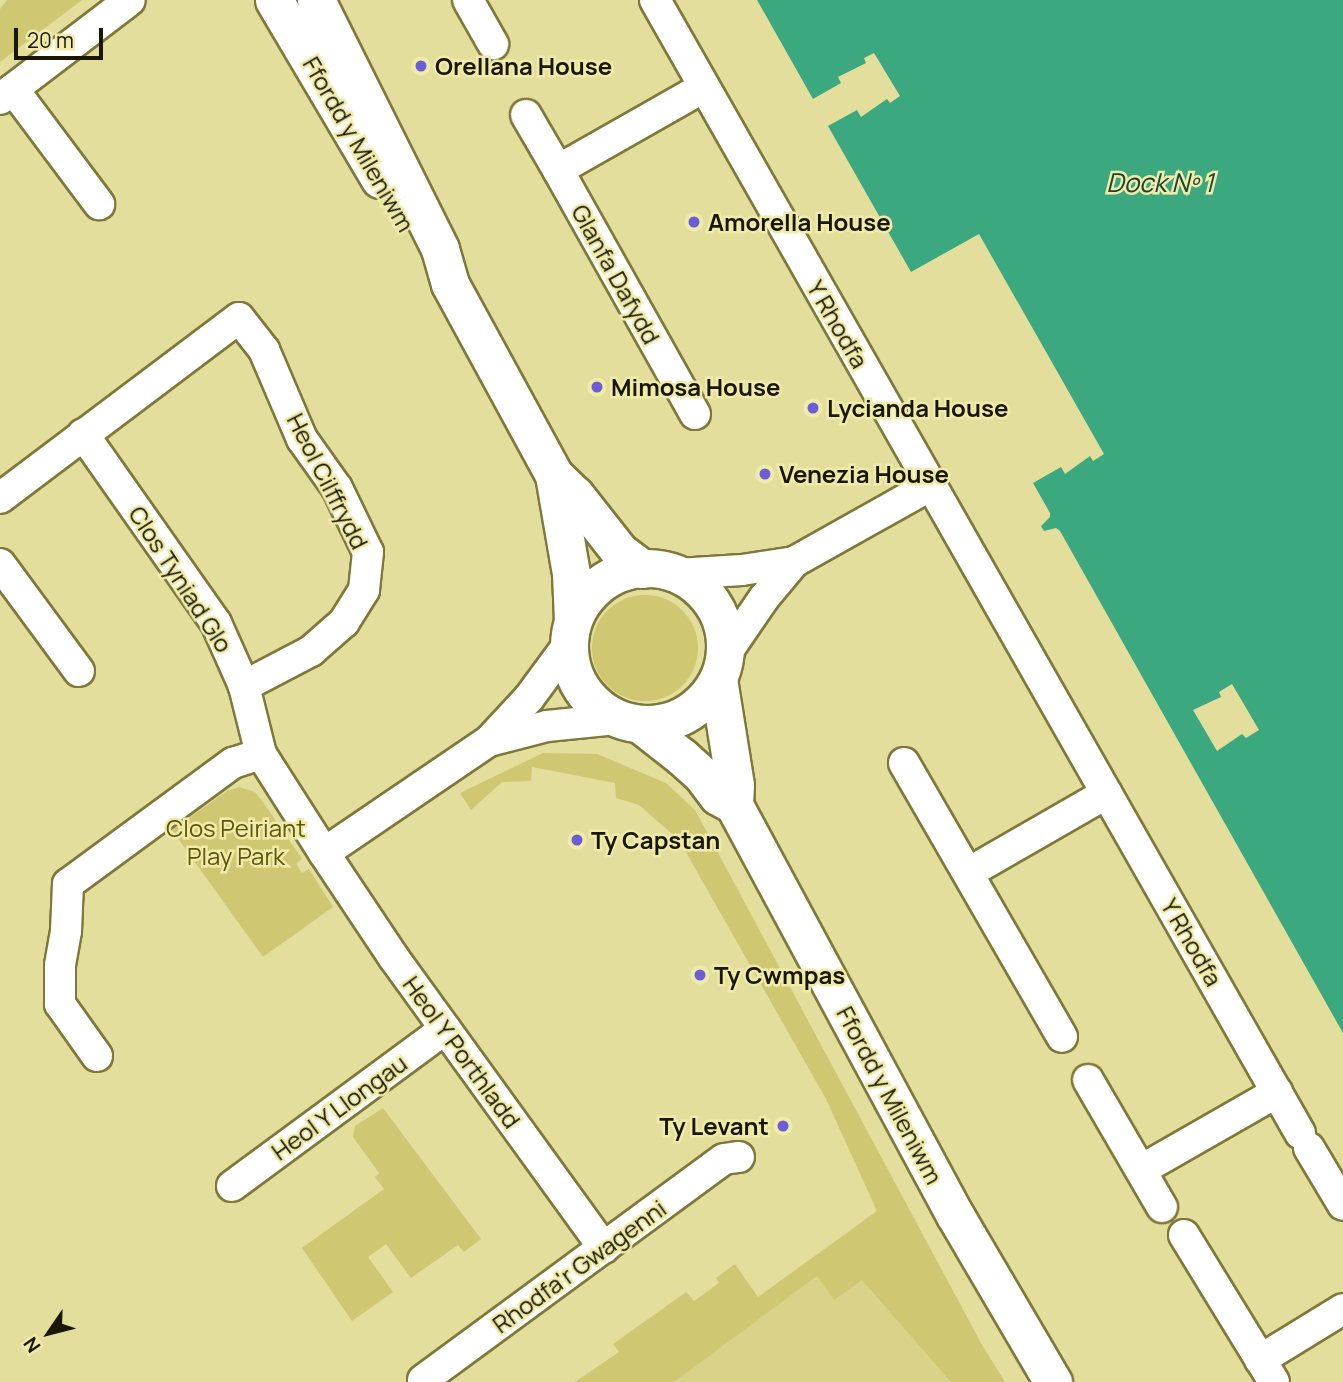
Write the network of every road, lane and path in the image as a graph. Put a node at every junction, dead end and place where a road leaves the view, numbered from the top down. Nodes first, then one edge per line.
1 (130, 0) edge
2 (274, 0) edge
3 (316, 0) edge
4 (468, 0) edge
5 (655, 0) edge
6 (493, 44) dead end
7 (704, 87) junction
8 (6, 94) edge
9 (526, 114) dead end
10 (558, 170) junction
11 (99, 204) dead end
12 (450, 284) junction
13 (695, 414) dead end
14 (83, 434) junction
15 (554, 475) junction
16 (931, 485) junction
17 (0, 498) edge
18 (794, 562) junction
19 (0, 564) edge
20 (660, 571) junction
21 (570, 632) junction
22 (722, 667) junction
23 (79, 671) dead end
24 (244, 685) junction
25 (629, 722) junction
26 (489, 741) junction
27 (261, 754) junction
28 (904, 763) dead end
29 (1107, 793) junction
30 (734, 805) junction
31 (324, 853) junction
32 (968, 873) junction
33 (445, 1029) junction
34 (1062, 1037) dead end
35 (97, 1056) dead end
36 (1088, 1080) dead end
37 (1277, 1092) junction
38 (738, 1157) dead end
39 (1141, 1170) junction
40 (232, 1186) dead end
41 (1343, 1205) edge
42 (1162, 1207) dead end
43 (1184, 1235) dead end
44 (604, 1248) junction
45 (1343, 1309) edge
46 (1267, 1371) edge
47 (422, 1380) dead end
48 (1053, 1382) edge

1 - 8 street
2 - 12 street, Ffordd y Mileniwm
3 - 12 street, Ffordd y Mileniwm
4 - 6 street
5 - 7 street, Y Rhodfa
7 - 10 street
7 - 16 street, Y Rhodfa
8 - 11 street
9 - 10 street, Glanfa Dafydd
10 - 13 street, Glanfa Dafydd
12 - 15 street, Ffordd y Mileniwm
14 - 17 street, Heol Cilffrydd
14 - 24 street, Clos Tyniad Glo
14 - 24 street, Heol Cilffrydd
15 - 20 street, Ffordd y Mileniwm
15 - 21 street, Ffordd y Mileniwm
16 - 18 street
16 - 29 street, Y Rhodfa
18 - 20 street
18 - 22 street
19 - 23 street
20 - 21 street
20 - 22 street
21 - 25 street
21 - 26 street
22 - 25 street
22 - 30 street, Ffordd y Mileniwm
24 - 27 street, Clos Tyniad Glo
25 - 26 street
25 - 30 street, Ffordd y Mileniwm
26 - 31 street
27 - 31 street, Clos Tyniad Glo
27 - 35 street
28 - 32 street
29 - 32 street
29 - 37 street, Y Rhodfa
30 - 48 street, Ffordd y Mileniwm
31 - 33 street, Heol Y Porthladd
32 - 34 street
33 - 40 street, Heol Y Llongau
33 - 44 street, Heol Y Porthladd
36 - 39 street
37 - 39 street
37 - 41 street, Y Rhodfa
38 - 44 street, Rhodfa'r Gwagenni
39 - 42 street
43 - 46 street
44 - 47 street, Rhodfa'r Gwagenni
45 - 46 street

